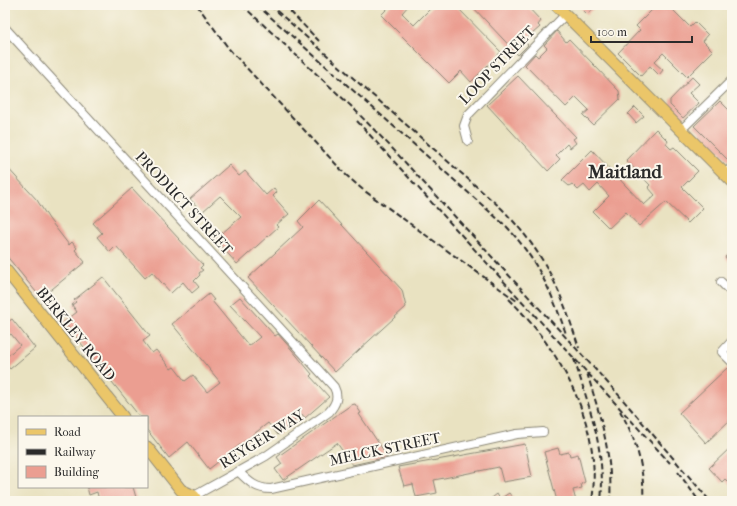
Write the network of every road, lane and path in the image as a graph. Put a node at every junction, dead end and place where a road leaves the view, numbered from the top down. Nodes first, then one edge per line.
1 (556, 5) edge
2 (566, 14) junction
3 (5, 28) edge
4 (732, 80) edge
5 (681, 130) junction
6 (468, 141) dead end
7 (730, 174) edge
8 (5, 269) edge
9 (722, 282) dead end
10 (732, 292) edge
11 (732, 341) edge
12 (732, 362) edge
13 (337, 398) joint
14 (122, 416) edge
15 (543, 432) dead end
16 (148, 448) edge
17 (239, 472) junction
18 (188, 498) edge

1 - 2 main road
2 - 5 main road
2 - 6 street, LOOP STREET
3 - 13 street, PRODUCT STREET
4 - 5 street
5 - 7 main road
8 - 14 main road, BERKLEY ROAD
9 - 10 street
11 - 12 street
13 - 17 street, REYGER WAY
15 - 17 street, MELCK STREET
16 - 18 main road
17 - 18 street, REYGER WAY

